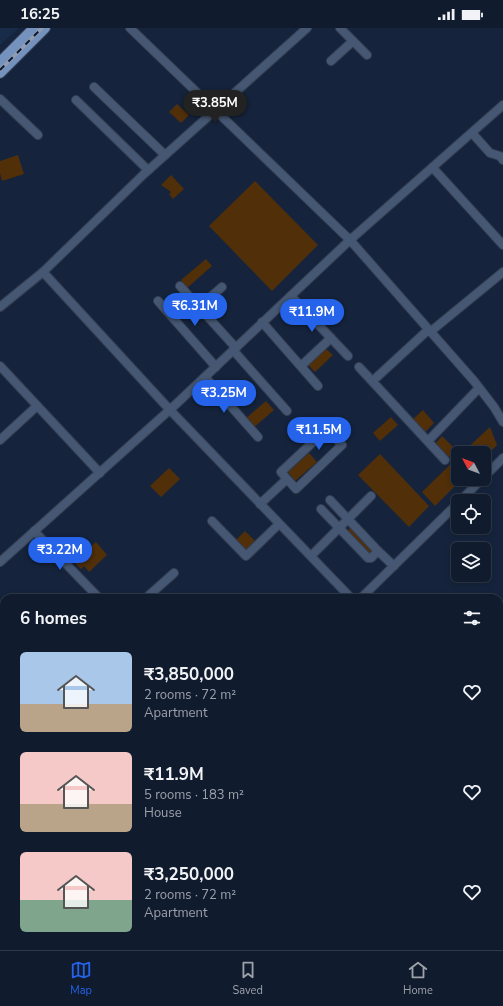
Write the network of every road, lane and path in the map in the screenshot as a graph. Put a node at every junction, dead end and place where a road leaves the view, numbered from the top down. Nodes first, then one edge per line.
1 (34, 28) edge
2 (45, 28) edge
3 (130, 28) edge
4 (308, 28) edge
5 (340, 28) edge
6 (353, 41) junction
7 (367, 56) dead end
8 (331, 61) dead end
9 (0, 62) edge
10 (0, 73) edge
11 (94, 87) dead end
12 (0, 99) edge
13 (76, 100) dead end
14 (503, 105) edge
15 (215, 110) junction
16 (472, 133) junction
17 (38, 135) dead end
18 (165, 155) junction
19 (503, 160) edge
20 (433, 168) junction
21 (148, 170) junction
22 (350, 240) junction
23 (503, 245) edge
24 (43, 272) junction
25 (503, 272) edge
26 (180, 286) dead end
27 (222, 287) dead end
28 (291, 296) junction
29 (158, 302) dead end
30 (0, 307) edge
31 (199, 307) junction
32 (262, 322) junction
33 (429, 331) junction
34 (331, 338) junction
35 (234, 349) junction
36 (348, 356) dead end
37 (0, 366) edge
38 (301, 366) junction
39 (216, 367) junction
40 (359, 367) dead end
41 (205, 377) junction
42 (377, 377) dead end
43 (318, 386) dead end
44 (479, 388) junction
45 (37, 406) junction
46 (170, 410) junction
47 (287, 411) dead end
48 (503, 422) edge
49 (258, 437) dead end
50 (0, 440) edge
51 (428, 441) junction
52 (503, 458) edge
53 (445, 460) dead end
54 (491, 470) edge
55 (100, 473) junction
56 (287, 479) junction
57 (475, 486) edge
58 (467, 494) edge
59 (371, 496) dead end
60 (330, 500) dead end
61 (260, 504) junction
62 (321, 509) dead end
63 (451, 510) edge
64 (348, 519) junction
65 (212, 521) dead end
66 (279, 524) junction
67 (340, 527) junction
68 (34, 531) junction
69 (378, 551) junction
70 (310, 556) junction
71 (0, 562) edge
72 (394, 566) junction
73 (174, 574) dead end
74 (95, 594) edge
75 (151, 594) edge
76 (347, 594) edge
77 (365, 594) edge

1 - 9 main road
2 - 10 main road
3 - 15 street
4 - 15 street
5 - 6 street
6 - 7 street
6 - 8 street
11 - 18 street
12 - 17 street
13 - 21 street
14 - 16 street
15 - 18 street
15 - 22 street
16 - 19 street
16 - 20 street
18 - 21 street
20 - 22 street
20 - 23 street
21 - 24 street
22 - 28 street
22 - 33 street
24 - 30 street
24 - 46 street
25 - 33 street
26 - 31 street
27 - 31 street
28 - 32 street
28 - 34 street
29 - 39 street
31 - 35 street
32 - 35 street
32 - 38 street
33 - 42 street
33 - 44 street
34 - 36 street
34 - 38 street
35 - 39 street
35 - 47 street
37 - 45 street
38 - 43 street
39 - 41 street
40 - 51 street
41 - 46 street
41 - 49 street
44 - 48 street
44 - 51 street
45 - 50 street
45 - 55 street
46 - 55 street
46 - 61 street
51 - 53 street
52 - 54 street
55 - 68 street
56 - 56 street
56 - 61 street
57 - 58 street
59 - 64 street
60 - 64 street
61 - 66 street
62 - 67 street
63 - 72 street
64 - 67 street
64 - 69 street
65 - 66 street
66 - 70 street
67 - 69 street
67 - 70 street
68 - 71 street
68 - 74 street
69 - 72 street
70 - 76 street
72 - 77 street
73 - 75 street

